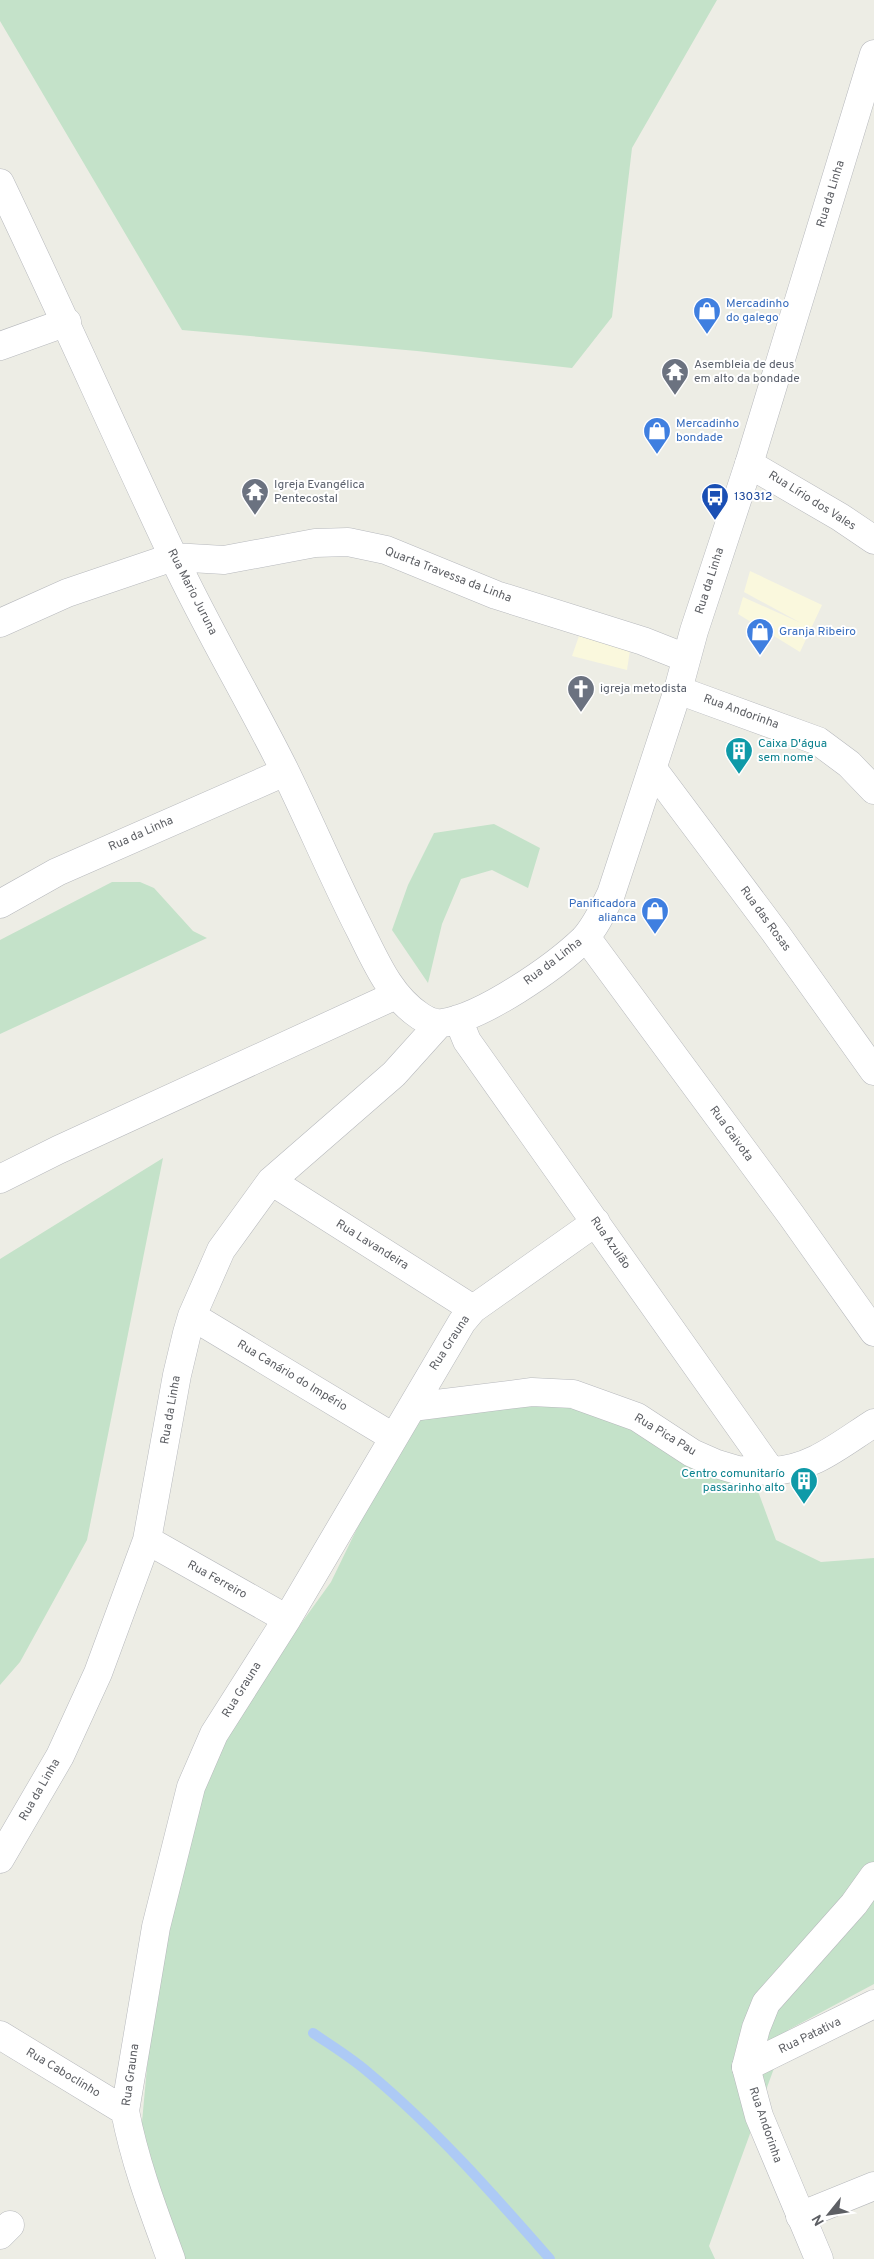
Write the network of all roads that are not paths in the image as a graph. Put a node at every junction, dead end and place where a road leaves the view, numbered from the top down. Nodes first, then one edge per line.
1 (874, 54) edge
2 (0, 183) edge
3 (67, 322) junction
4 (0, 346) edge
5 (749, 464) junction
6 (874, 540) edge
7 (173, 556) junction
8 (0, 623) edge
9 (686, 658) junction
10 (678, 690) junction
11 (653, 768) junction
12 (285, 772) junction
13 (874, 790) edge
14 (0, 904) edge
15 (586, 937) junction
16 (396, 995) junction
17 (454, 1028) junction
18 (874, 1071) edge
19 (0, 1178) edge
20 (271, 1181) junction
21 (596, 1222) junction
22 (473, 1309) junction
23 (192, 1316) junction
24 (874, 1332) edge
25 (412, 1407) junction
26 (874, 1423) edge
27 (393, 1437) junction
28 (770, 1470) junction
29 (147, 1540) junction
30 (287, 1619) junction
31 (0, 1859) edge
32 (874, 1876) edge
33 (874, 2004) edge
34 (0, 2035) edge
35 (746, 2067) junction
36 (125, 2111) junction
37 (874, 2186) edge
38 (800, 2216) junction
39 (170, 2259) edge
40 (819, 2259) edge

1 - 5 street, Rua da Linha
2 - 3 street, Rua Mario Juruna
3 - 4 street
3 - 7 street, Rua Mario Juruna
5 - 6 street, Rua Lírio dos Vales
5 - 9 street, Rua da Linha
7 - 8 street
7 - 9 street, Quarta Travessa da Linha
7 - 12 street, Rua Mario Juruna
9 - 10 street, Rua da Linha
10 - 11 street, Rua da Linha
10 - 13 street, Rua Andorinha
11 - 15 street, Rua da Linha
11 - 18 street, Rua das Rosas
12 - 14 street, Rua da Linha
12 - 16 street, Rua Mario Juruna
15 - 17 street, Rua da Linha
15 - 24 street, Rua Gaivota
16 - 17 street
16 - 19 street
17 - 20 street, Rua da Linha
17 - 21 street, Rua Azulão
20 - 22 street, Rua Lavandeira
20 - 23 street, Rua da Linha
21 - 22 street, Rua Grauna
21 - 28 street, Rua Azulão
22 - 25 street, Rua Grauna
23 - 27 street, Rua Canário do Império
23 - 29 street, Rua da Linha
25 - 27 street, Rua Grauna
25 - 28 street, Rua Pica Pau
26 - 28 street, Rua Pica Pau
27 - 30 street, Rua Grauna
29 - 30 street, Rua Ferreiro
29 - 31 street, Rua da Linha
30 - 36 street, Rua Grauna
32 - 35 street, Rua Andorinha
33 - 35 street, Rua Patativa
34 - 36 street, Rua Caboclinho
35 - 38 street, Rua Andorinha
36 - 39 street, Rua Grauna
37 - 38 street
38 - 40 street, Rua Andorinha

